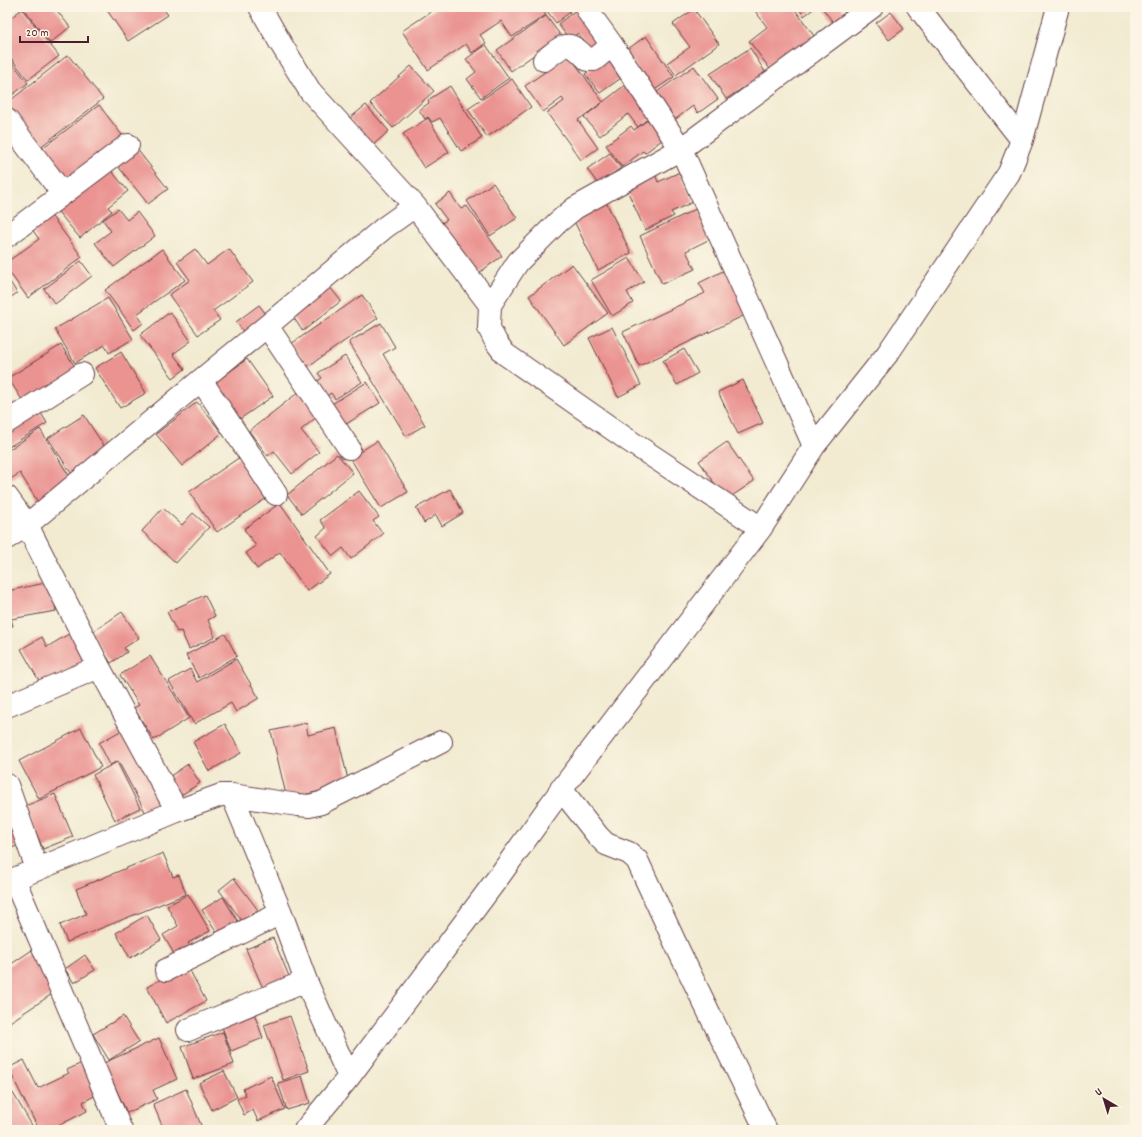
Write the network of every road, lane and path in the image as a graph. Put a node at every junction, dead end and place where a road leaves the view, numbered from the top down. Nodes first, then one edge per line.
1 (260, 7) edge
2 (586, 7) edge
3 (872, 7) edge
4 (918, 7) edge
5 (1058, 7) edge
6 (612, 45) junction
7 (544, 60) dead end
8 (7, 120) edge
9 (1022, 140) junction
10 (128, 145) dead end
11 (681, 149) junction
12 (63, 194) junction
13 (415, 206) junction
14 (7, 236) edge
15 (490, 305) junction
16 (267, 326) junction
17 (82, 374) dead end
18 (201, 380) junction
19 (7, 422) edge
20 (814, 446) junction
21 (349, 448) dead end
22 (276, 494) dead end
23 (7, 497) edge
24 (27, 525) junction
25 (761, 528) junction
26 (7, 538) edge
27 (99, 667) junction
28 (7, 706) edge
29 (441, 742) dead end
30 (7, 785) edge
31 (563, 788) junction
32 (232, 794) junction
33 (177, 810) junction
34 (37, 869) junction
35 (10, 881) edge
36 (280, 913) junction
37 (166, 970) dead end
38 (306, 981) junction
39 (188, 1030) dead end
40 (349, 1076) junction
41 (121, 1130) edge
42 (305, 1130) edge
43 (766, 1130) edge

1 - 13 street
2 - 6 street
3 - 11 street
4 - 9 street
5 - 9 street
6 - 7 street
6 - 11 street
8 - 12 street
9 - 20 street
10 - 12 street
11 - 15 street
11 - 20 street
12 - 14 street
13 - 15 street
13 - 16 street
15 - 25 street
16 - 18 street
16 - 21 street
17 - 19 street
18 - 22 street
18 - 24 street
20 - 25 street
23 - 24 street
24 - 26 street
24 - 27 street
25 - 31 street
27 - 28 street
27 - 33 street
29 - 32 street
30 - 34 street
31 - 40 street
31 - 43 street
32 - 33 street
32 - 36 street
33 - 34 street
34 - 35 street
35 - 41 street
36 - 37 street
36 - 38 street
38 - 39 street
38 - 40 street
40 - 42 street

